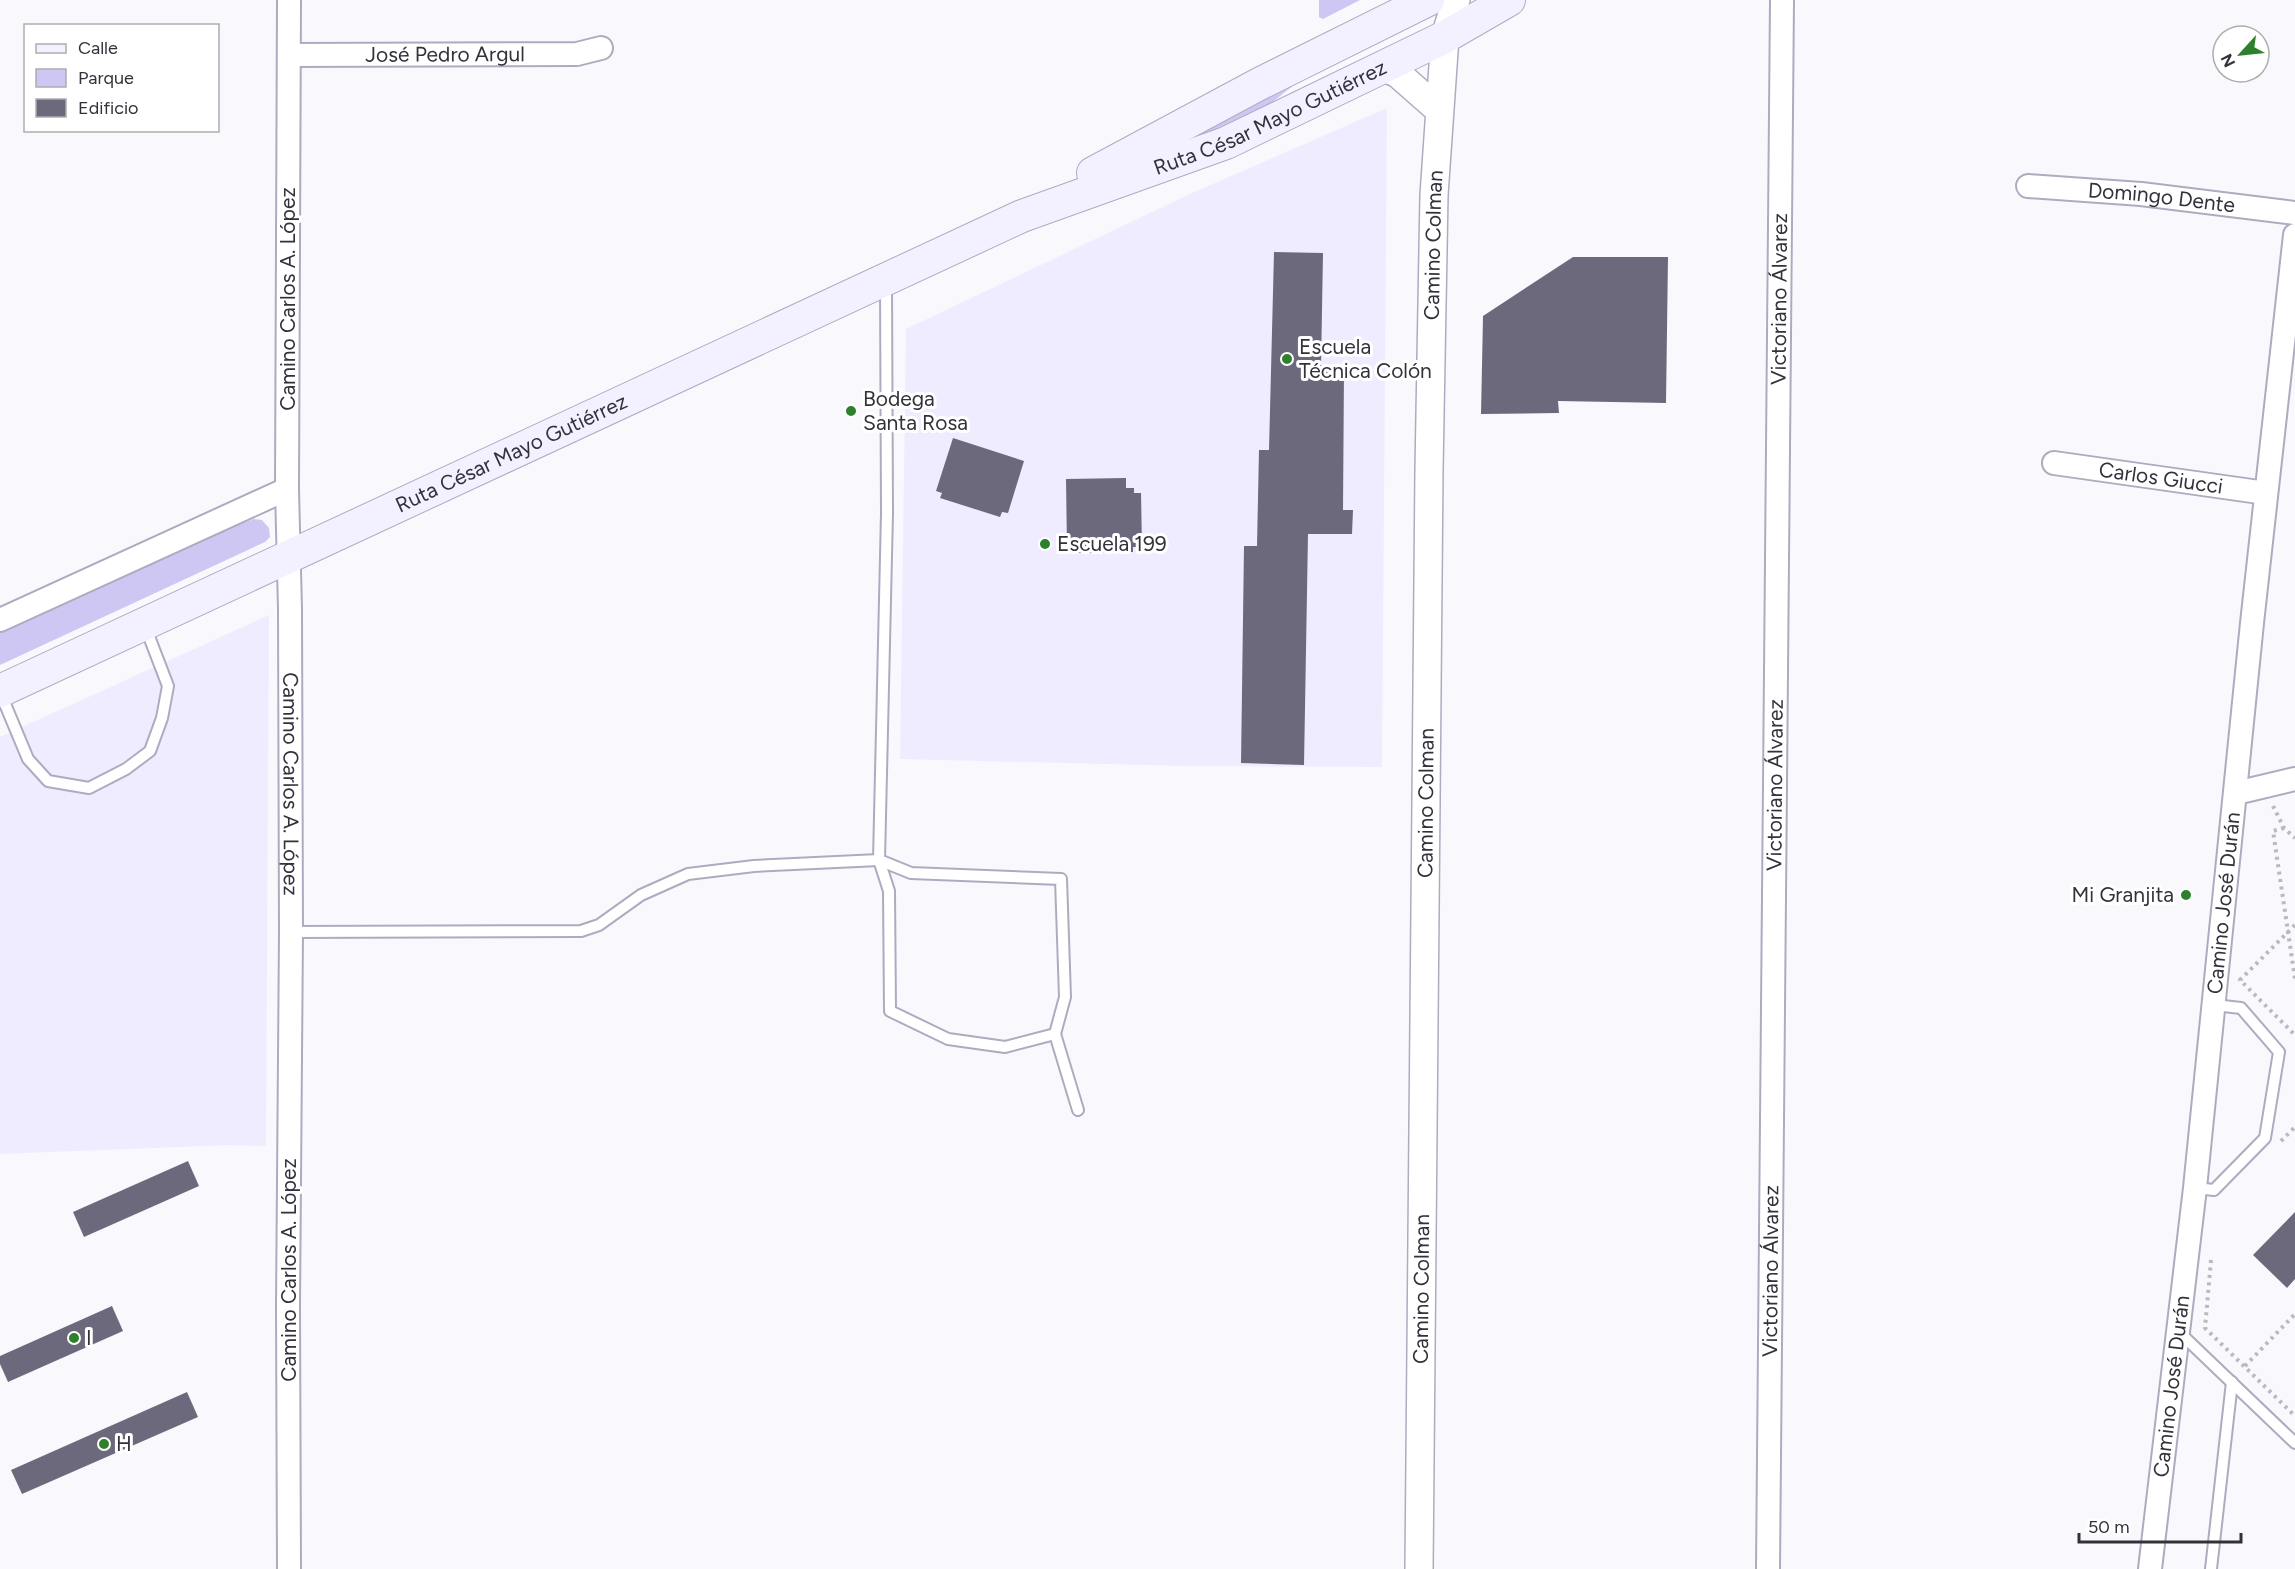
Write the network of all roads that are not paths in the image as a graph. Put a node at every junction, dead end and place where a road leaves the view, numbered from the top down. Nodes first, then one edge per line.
1 (289, 0) edge
2 (1476, 0) edge
3 (1509, 0) edge
4 (1782, 0) edge
5 (1439, 10) edge
6 (601, 48) dead end
7 (289, 54) junction
8 (1382, 68) junction
9 (1439, 110) junction
10 (1274, 119) junction
11 (2028, 186) dead end
12 (2295, 213) edge
13 (1022, 216) junction
14 (2295, 235) edge
15 (886, 278) junction
16 (2054, 464) dead end
17 (287, 489) junction
18 (2266, 493) junction
19 (289, 556) junction
20 (0, 620) edge
21 (144, 623) junction
22 (0, 691) edge
23 (2295, 779) edge
24 (2236, 793) junction
25 (879, 860) junction
26 (291, 932) junction
27 (2214, 1005) junction
28 (1055, 1034) junction
29 (1078, 1110) dead end
30 (2195, 1188) junction
31 (2179, 1332) junction
32 (2232, 1382) junction
33 (2295, 1443) edge
34 (289, 1569) edge
35 (1419, 1569) edge
36 (1768, 1569) edge
37 (2150, 1569) edge
38 (2211, 1569) edge

1 - 7 street, Camino Carlos A. López
2 - 5 main road
3 - 5 main road, Ruta César Mayo Gutiérrez
4 - 36 street, Victoriano Álvarez
5 - 8 main road, Ruta César Mayo Gutiérrez
5 - 9 street, Camino Colman
5 - 10 main road
5 - 13 main road, Ruta César Mayo Gutiérrez
6 - 7 street, José Pedro Argul
7 - 17 street, Camino Carlos A. López
8 - 9 street
8 - 10 main road, Ruta César Mayo Gutiérrez
9 - 35 street, Camino Colman
10 - 13 main road, Ruta César Mayo Gutiérrez
11 - 12 street, Domingo Dente
13 - 15 main road, Ruta César Mayo Gutiérrez
14 - 18 street, Camino José Durán
15 - 19 main road, Ruta César Mayo Gutiérrez
15 - 25 lane
16 - 18 street, Carlos Giucci
17 - 19 street, Camino Carlos A. López
17 - 20 street
18 - 24 street, Camino José Durán
19 - 21 main road, Ruta César Mayo Gutiérrez
19 - 26 street, Camino Carlos A. López
21 - 22 main road, Ruta César Mayo Gutiérrez
21 - 22 lane
23 - 24 street
24 - 27 street, Camino José Durán
25 - 26 lane
25 - 28 lane
25 - 28 lane
26 - 34 street, Camino Carlos A. López
27 - 30 street, Camino José Durán
27 - 30 lane
28 - 29 lane
30 - 31 street, Camino José Durán
31 - 32 lane
31 - 37 street, Camino José Durán
32 - 33 lane
32 - 38 lane

